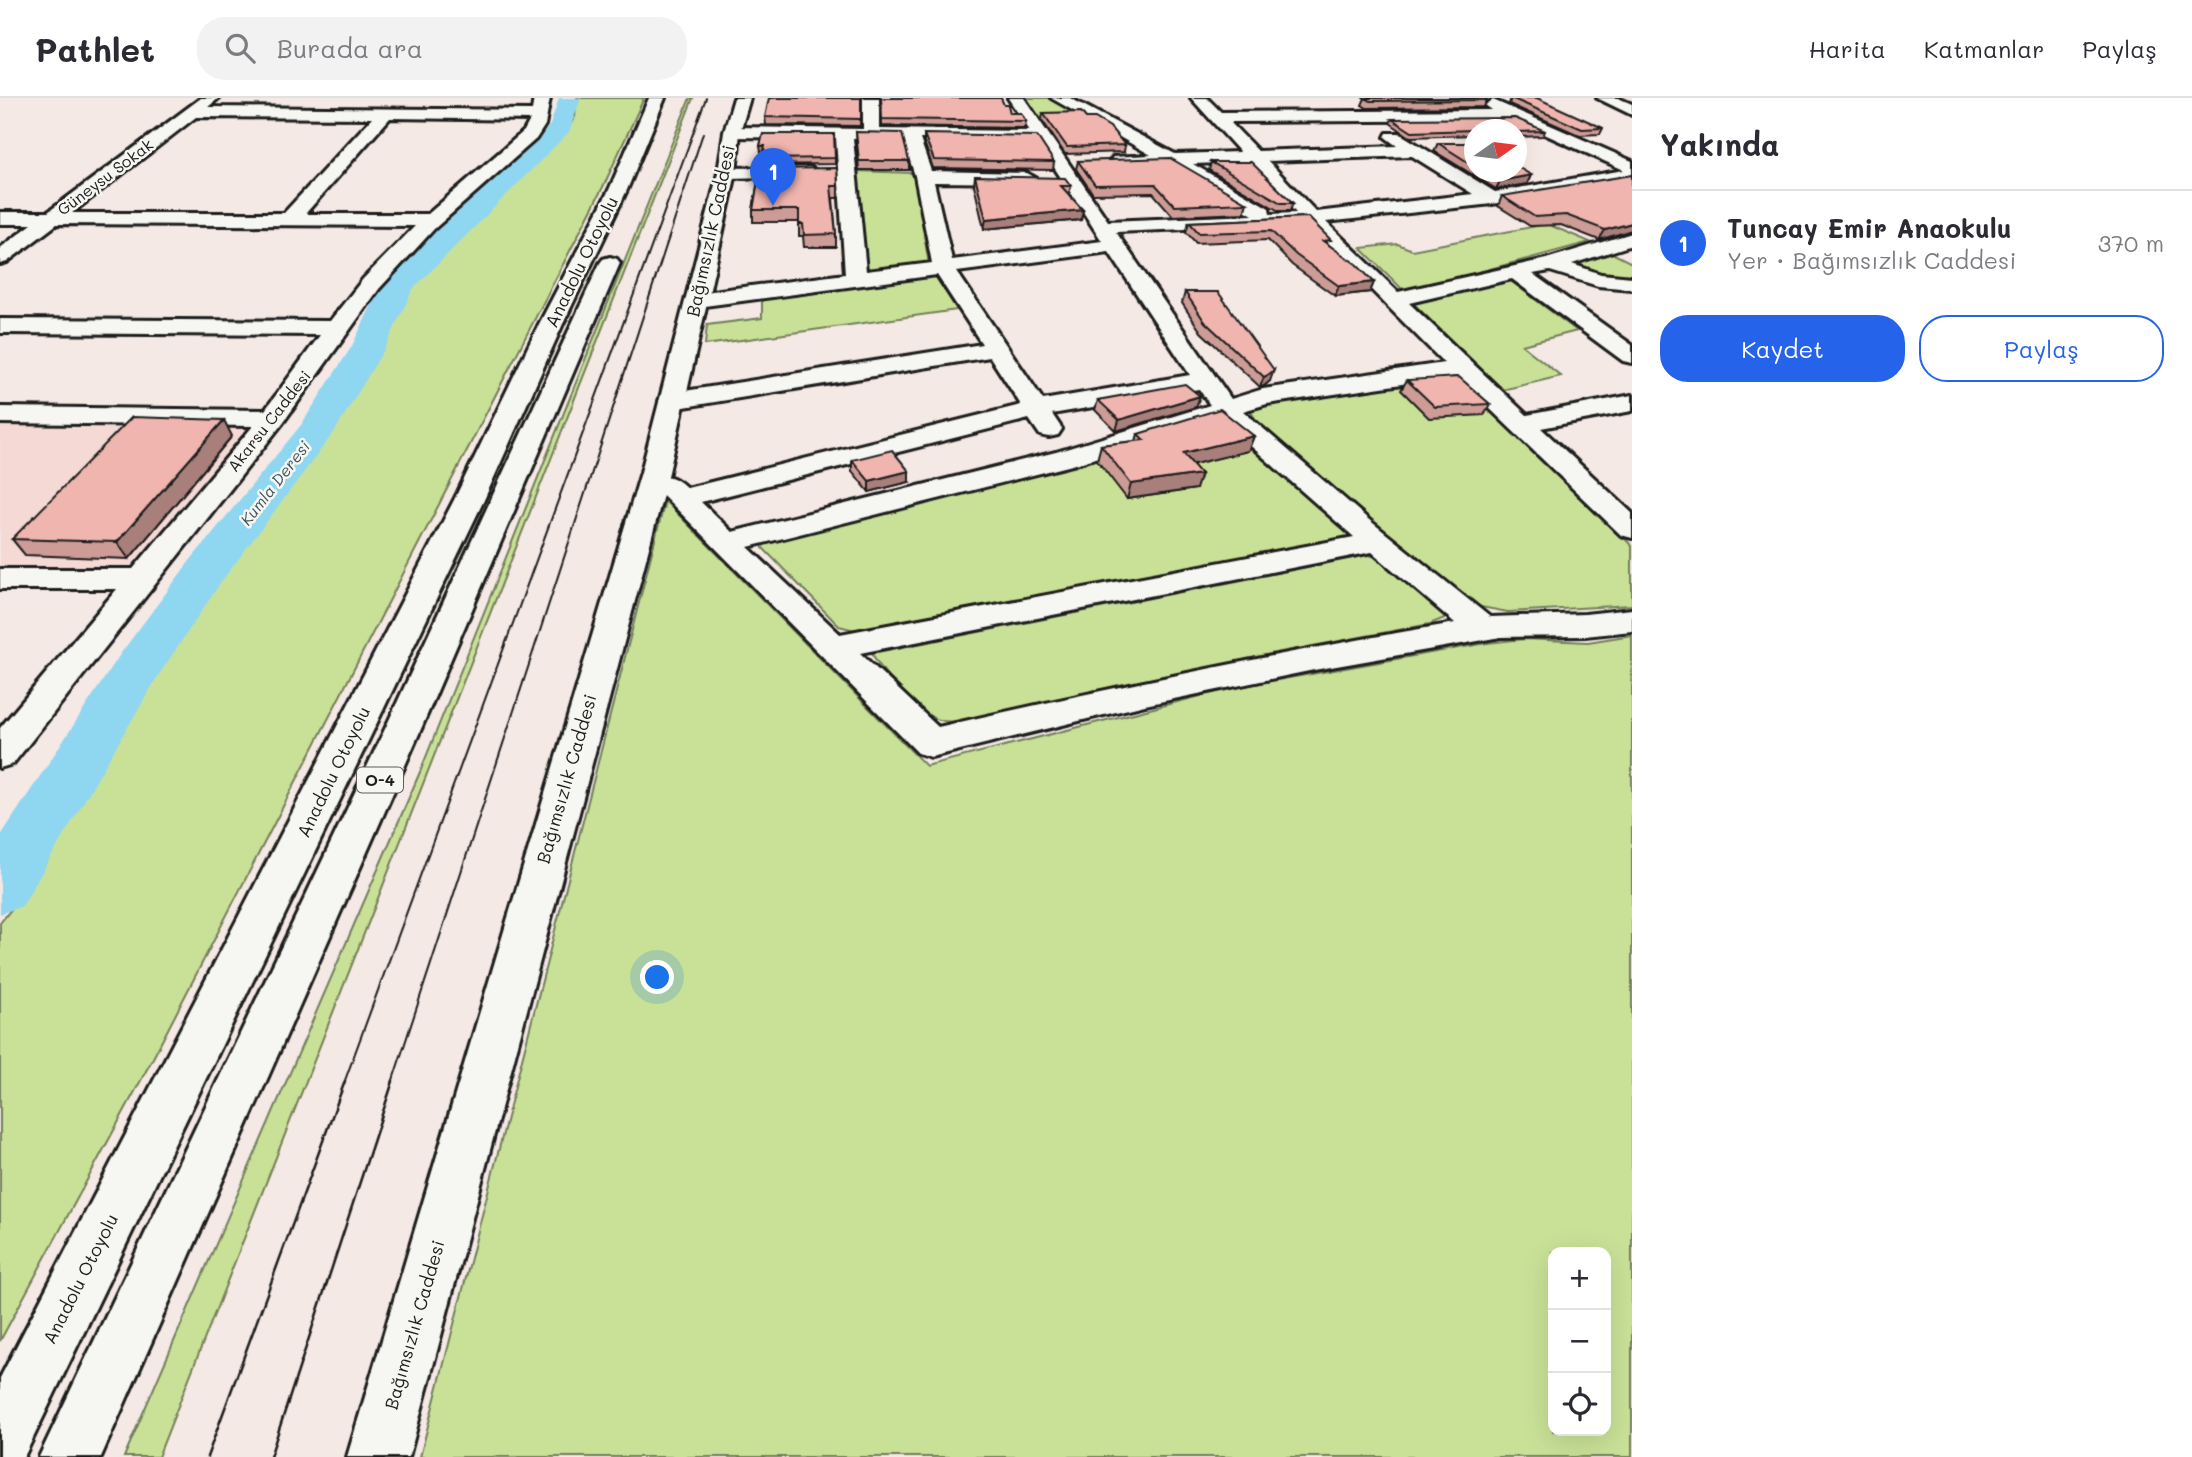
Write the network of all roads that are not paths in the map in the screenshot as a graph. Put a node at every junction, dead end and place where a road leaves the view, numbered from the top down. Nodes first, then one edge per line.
1 (211, 98) edge
2 (657, 98) edge
3 (679, 98) edge
4 (871, 98) edge
5 (1016, 98) edge
6 (1059, 98) edge
7 (1199, 98) edge
8 (1336, 98) edge
9 (1478, 98) edge
10 (1605, 98) edge
11 (540, 106) edge
12 (1632, 110) edge
13 (192, 112) junction
14 (385, 114) junction
15 (737, 115) edge
16 (1517, 116) junction
17 (1217, 117) junction
18 (1363, 117) junction
19 (844, 132) junction
20 (871, 132) junction
21 (909, 133) junction
22 (1042, 136) junction
23 (1572, 141) junction
24 (1530, 142) edge
25 (1433, 144) dead end
26 (1410, 148) junction
27 (1252, 156) junction
28 (1172, 159) junction
29 (1103, 161) edge
30 (1632, 167) edge
31 (1069, 168) junction
32 (847, 172) junction
33 (727, 173) junction
34 (1632, 174) edge
35 (924, 176) junction
36 (1492, 198) junction
37 (0, 218) edge
38 (1311, 218) junction
39 (50, 219) junction
40 (290, 219) junction
41 (434, 220) junction
42 (1277, 221) junction
43 (1102, 227) junction
44 (1632, 239) edge
45 (1115, 245) junction
46 (0, 258) edge
47 (1551, 264) junction
48 (943, 267) junction
49 (1516, 272) junction
50 (856, 278) junction
51 (1632, 283) edge
52 (697, 300) junction
53 (1394, 300) junction
54 (0, 326) edge
55 (335, 328) junction
56 (1627, 348) edge
57 (997, 349) junction
58 (1462, 368) junction
59 (1205, 380) junction
60 (672, 401) junction
61 (1632, 403) edge
62 (1037, 409) junction
63 (1226, 410) junction
64 (0, 415) edge
65 (273, 418) junction
66 (1522, 424) junction
67 (1066, 458) junction
68 (668, 485) junction
69 (1632, 529) edge
70 (726, 542) junction
71 (1378, 542) junction
72 (0, 579) edge
73 (140, 579) junction
74 (1632, 620) edge
75 (1484, 629) junction
76 (833, 647) junction
77 (0, 754) edge
78 (0, 1441) edge
79 (70, 1457) edge
80 (378, 1457) edge

1 - 13 main road, Güneysu Sokak
2 - 78 main road, Anadolu Otoyolu / O-4
3 - 79 main road, Anadolu Otoyolu / O-4
4 - 20 main road
5 - 22 main road
6 - 28 main road
7 - 17 main road
8 - 18 main road
9 - 16 main road
10 - 12 main road
11 - 14 main road
11 - 41 main road, Akarsu Caddesi
13 - 14 main road
13 - 39 main road, Güneysu Sokak
14 - 40 main road
15 - 19 main road
15 - 33 main road, Bağımsızlık Caddesi
16 - 18 main road
16 - 23 main road
17 - 18 main road
17 - 27 main road
18 - 26 main road
19 - 20 main road
19 - 32 main road
20 - 21 main road
21 - 22 main road
21 - 35 main road
22 - 31 main road
23 - 24 main road
23 - 30 main road
25 - 26 main road
26 - 27 main road
26 - 36 main road
27 - 28 main road
27 - 38 main road
28 - 29 main road
28 - 42 main road
31 - 35 main road
31 - 43 main road
32 - 33 main road
32 - 50 main road
33 - 52 main road, Bağımsızlık Caddesi
34 - 36 main road
35 - 48 main road
36 - 38 main road
37 - 39 main road
38 - 42 main road
38 - 53 main road
39 - 40 main road
39 - 46 main road, Güneysu Sokak
40 - 41 main road
41 - 55 main road, Akarsu Caddesi
42 - 43 main road
43 - 45 main road
44 - 47 main road
45 - 48 main road
45 - 59 main road
47 - 49 main road
47 - 51 main road
48 - 50 main road
48 - 57 main road
49 - 53 main road
49 - 56 main road
50 - 52 main road
52 - 60 main road, Bağımsızlık Caddesi
53 - 58 main road
54 - 55 main road
55 - 65 main road, Akarsu Caddesi
57 - 60 main road
57 - 62 main road
58 - 63 main road
58 - 66 main road
59 - 62 main road
59 - 63 main road
60 - 68 main road, Bağımsızlık Caddesi
61 - 66 main road
62 - 67 main road
62 - 68 main road
63 - 67 main road
63 - 71 main road
64 - 65 main road
65 - 73 main road, Akarsu Caddesi
66 - 69 main road
67 - 70 main road
68 - 70 main road
68 - 80 main road, Bağımsızlık Caddesi
70 - 76 main road
71 - 75 main road
71 - 76 main road
72 - 73 main road
73 - 77 main road, Akarsu Caddesi
74 - 75 main road
75 - 76 main road

